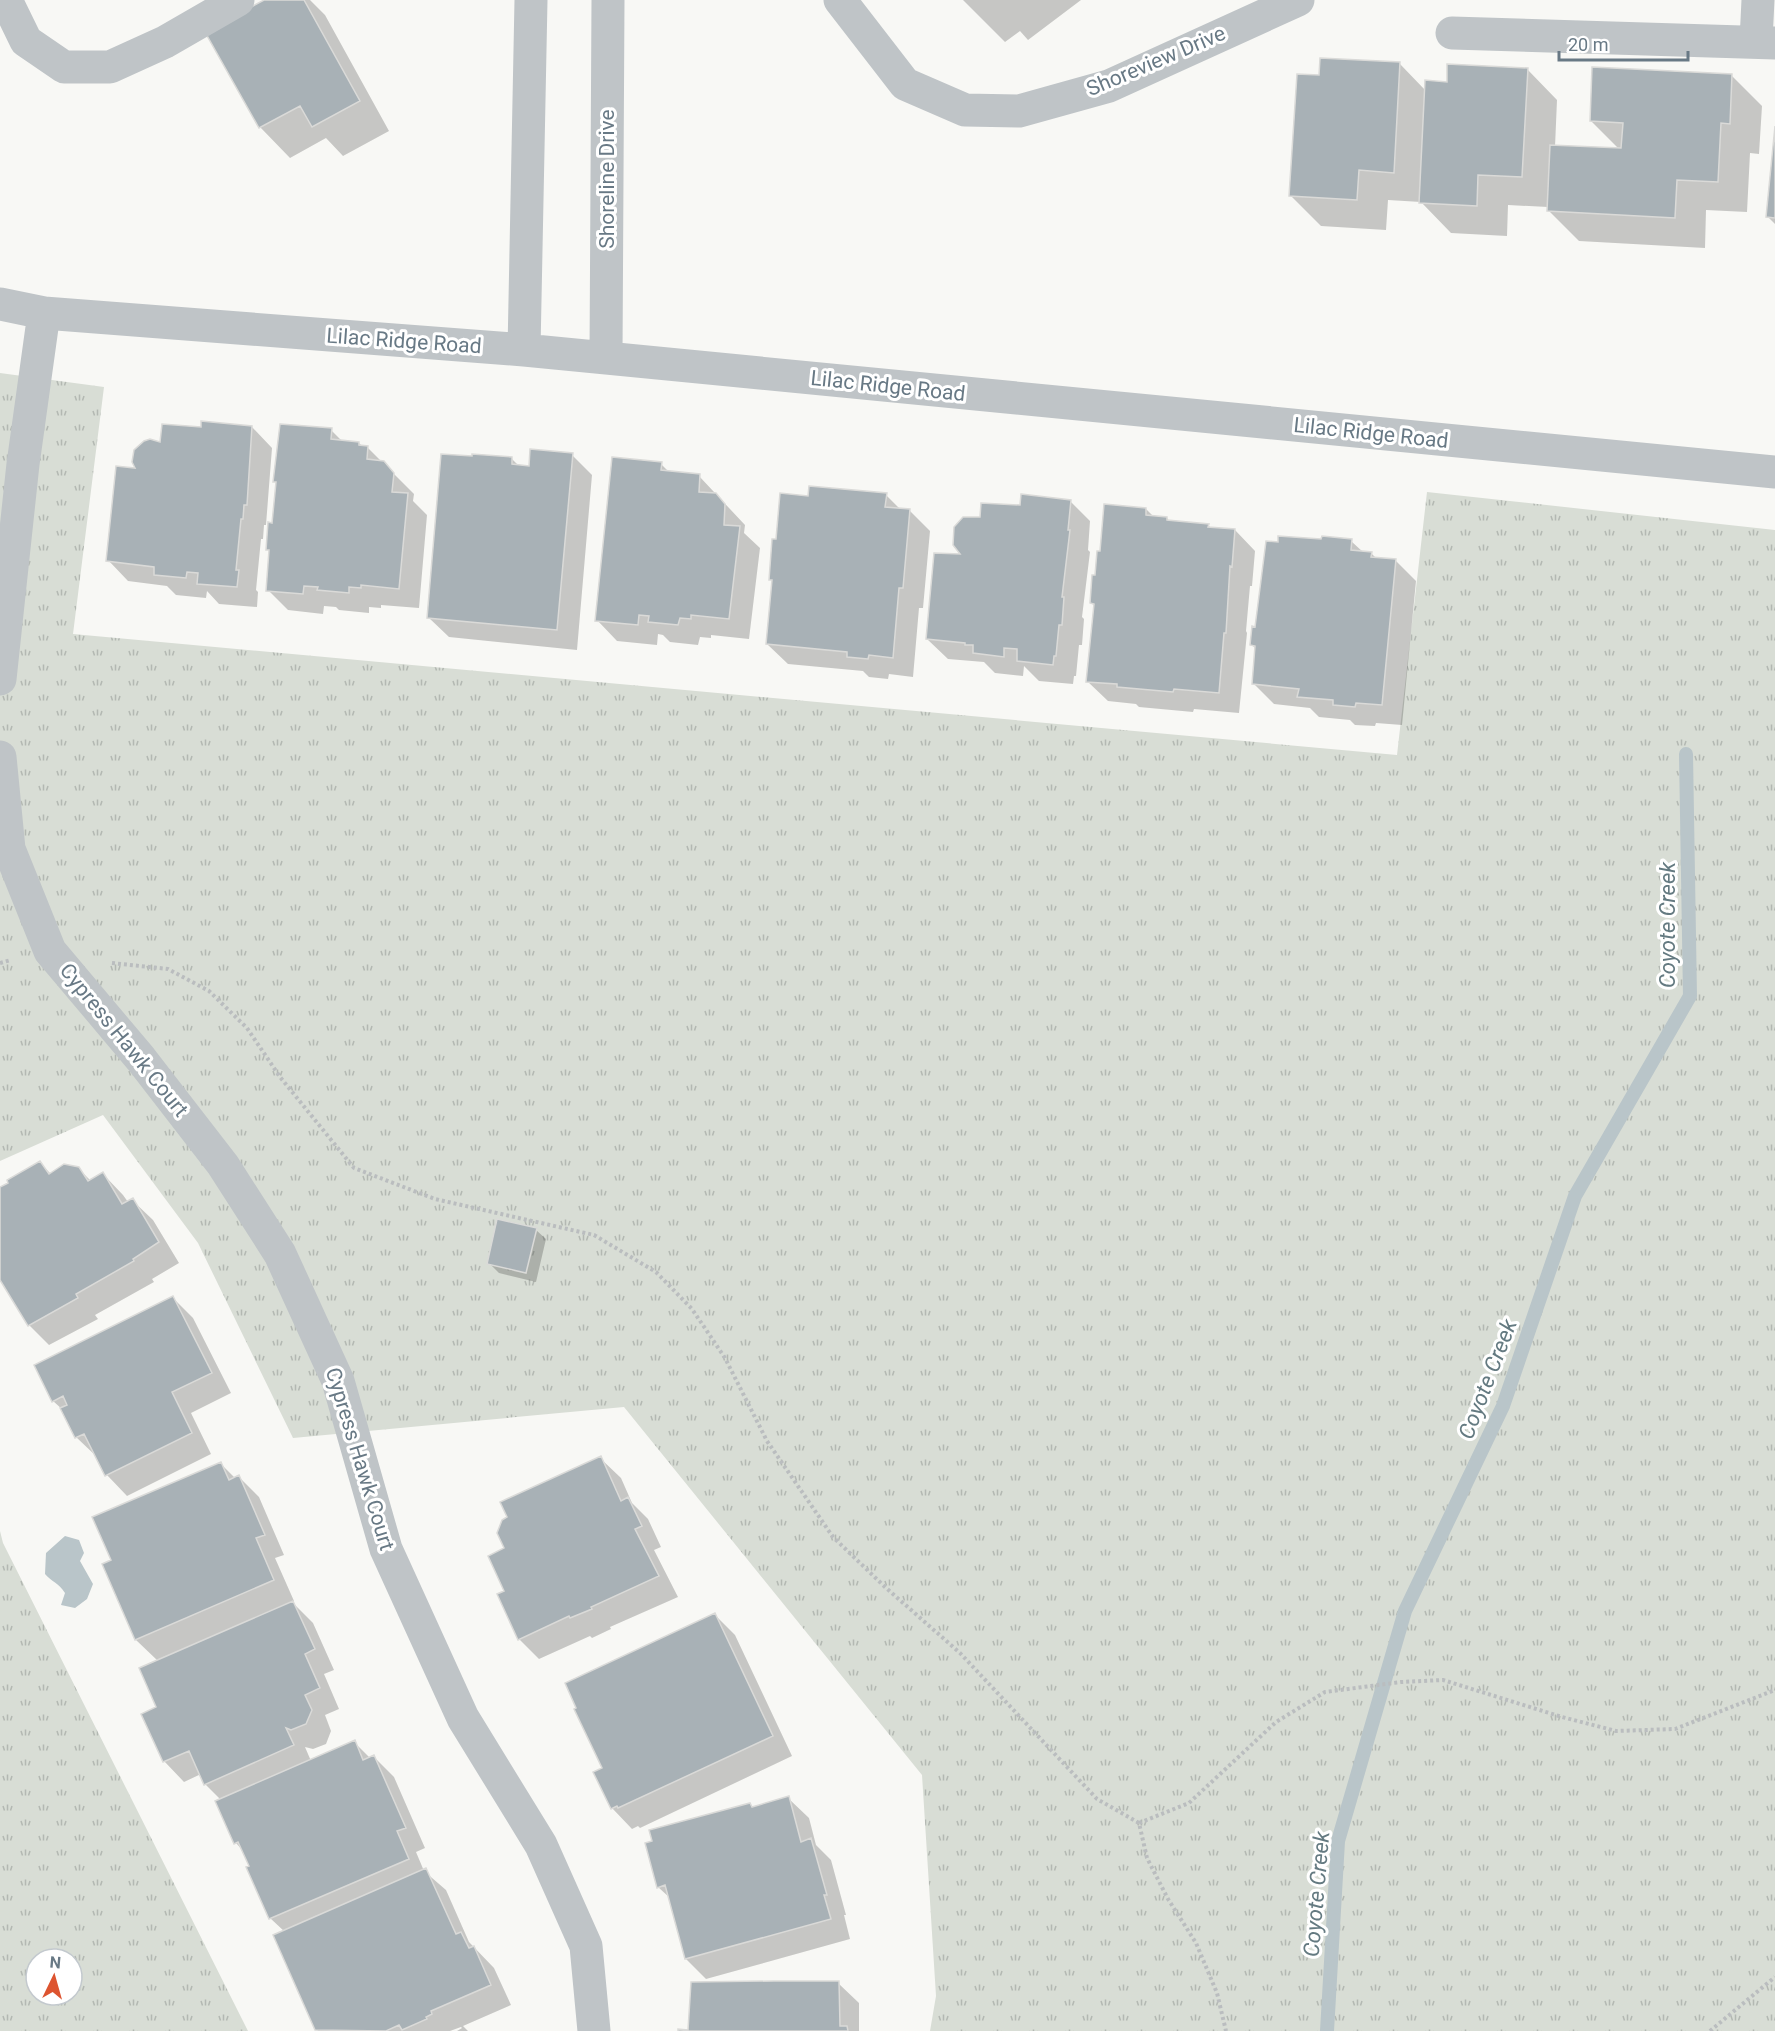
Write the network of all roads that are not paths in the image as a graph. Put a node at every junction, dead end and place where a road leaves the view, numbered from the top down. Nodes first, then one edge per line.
1 (6, 0) edge
2 (238, 0) edge
3 (531, 0) edge
4 (608, 0) edge
5 (840, 0) edge
6 (1298, 0) edge
7 (1758, 0) edge
8 (1452, 33) dead end
9 (1766, 42) edge
10 (0, 304) edge
11 (44, 313) junction
12 (524, 350) junction
13 (606, 358) junction
14 (1775, 472) edge
15 (0, 679) edge
16 (0, 757) edge
17 (594, 2031) edge

1 - 2 street
3 - 12 street
4 - 13 street, Shoreline Drive
5 - 6 street, Shoreview Drive
7 - 9 street
8 - 9 street
10 - 11 street, Lilac Ridge Road
11 - 12 street, Lilac Ridge Road
11 - 15 street
12 - 13 street, Lilac Ridge Road
13 - 14 street, Lilac Ridge Road
16 - 17 street, Cypress Hawk Court

